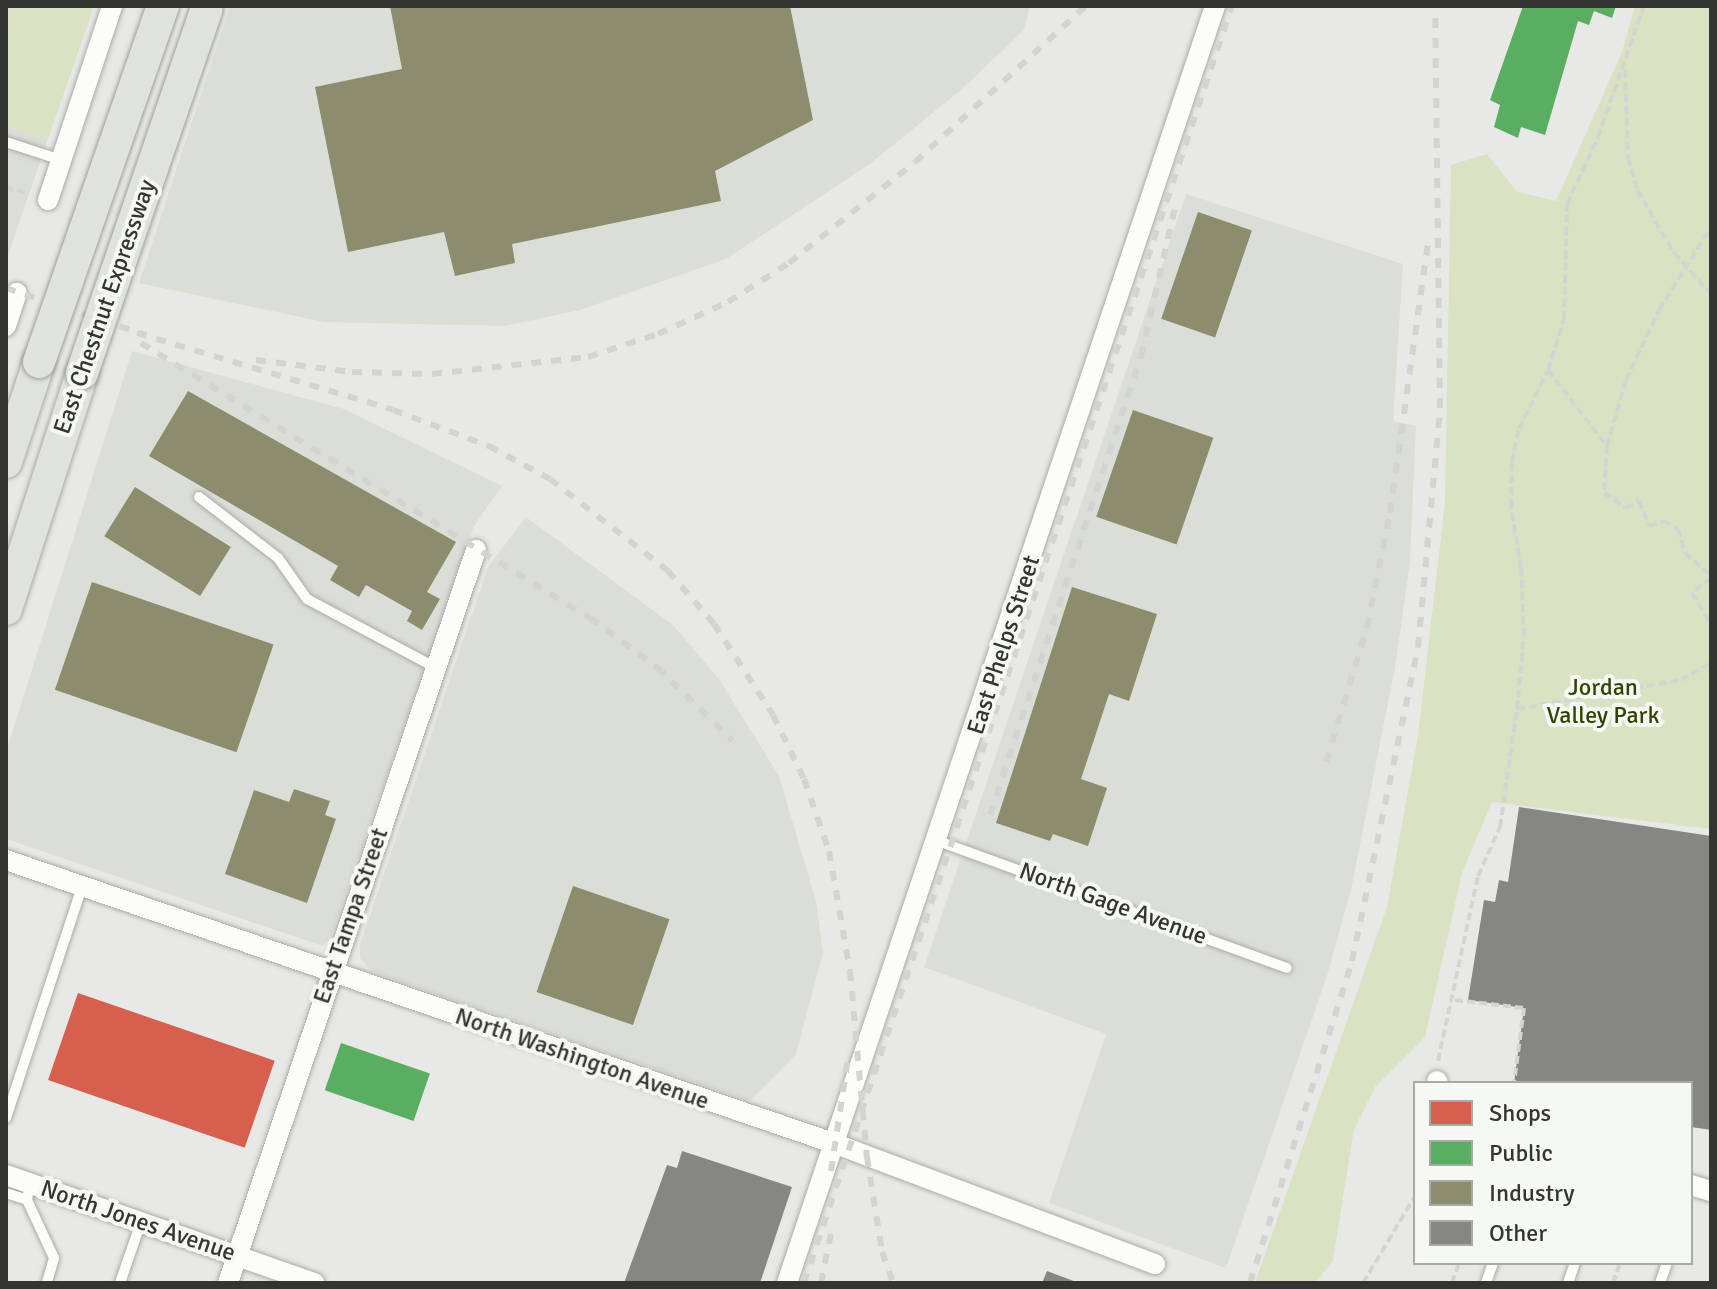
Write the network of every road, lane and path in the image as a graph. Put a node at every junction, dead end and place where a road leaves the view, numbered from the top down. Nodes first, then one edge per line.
1 (112, 6) edge
2 (163, 6) edge
3 (1215, 6) edge
4 (1644, 6) edge
5 (207, 8) edge
6 (1625, 65) junction
7 (6, 142) edge
8 (61, 160) junction
9 (48, 200) dead end
10 (1711, 227) edge
11 (1686, 267) junction
12 (17, 293) dead end
13 (1711, 294) edge
14 (6, 326) edge
15 (1548, 370) junction
16 (1607, 446) junction
17 (6, 462) edge
18 (199, 497) dead end
19 (476, 550) dead end
20 (1711, 577) edge
21 (6, 609) edge
22 (1711, 625) edge
23 (1711, 663) edge
24 (436, 668) junction
25 (1517, 709) junction
26 (938, 841) junction
27 (6, 860) edge
28 (82, 887) junction
29 (1287, 968) dead end
30 (331, 974) junction
31 (1454, 1000) junction
32 (1438, 1081) edge
33 (1514, 1081) edge
34 (6, 1118) edge
35 (833, 1143) junction
36 (6, 1175) edge
37 (29, 1192) junction
38 (6, 1193) edge
39 (1413, 1199) edge
40 (141, 1222) junction
41 (237, 1255) junction
42 (1155, 1264) dead end
43 (47, 1283) edge
44 (120, 1283) edge
45 (228, 1283) edge
46 (315, 1283) edge
47 (787, 1283) edge
48 (1363, 1283) edge

1 - 8 street
2 - 17 main road, East Chestnut Expressway, bridge
3 - 26 street, East Phelps Street
4 - 6 path
5 - 21 main road, East Chestnut Expressway, bridge
6 - 11 path
6 - 15 path
7 - 8 lane
8 - 9 street
10 - 11 path
11 - 13 path
11 - 16 path
12 - 14 street
15 - 16 path
15 - 25 path
16 - 20 path
18 - 24 lane
19 - 24 street, East Tampa Street
20 - 22 path
23 - 25 path
24 - 30 street, East Tampa Street
25 - 31 path
26 - 29 lane, North Gage Avenue
26 - 35 street, East Phelps Street
27 - 28 street, North Washington Avenue
28 - 30 street, North Washington Avenue
28 - 34 lane
30 - 35 street, North Washington Avenue
30 - 41 street, East Tampa Street
31 - 32 path
31 - 33 path
35 - 42 street, North Washington Avenue
35 - 47 street, East Phelps Street
36 - 37 street, North Jones Avenue
37 - 38 lane
37 - 40 street, North Jones Avenue
37 - 43 lane
39 - 48 path
40 - 41 street, North Jones Avenue
40 - 44 lane
41 - 45 street, East Tampa Street
41 - 46 street, North Jones Avenue

